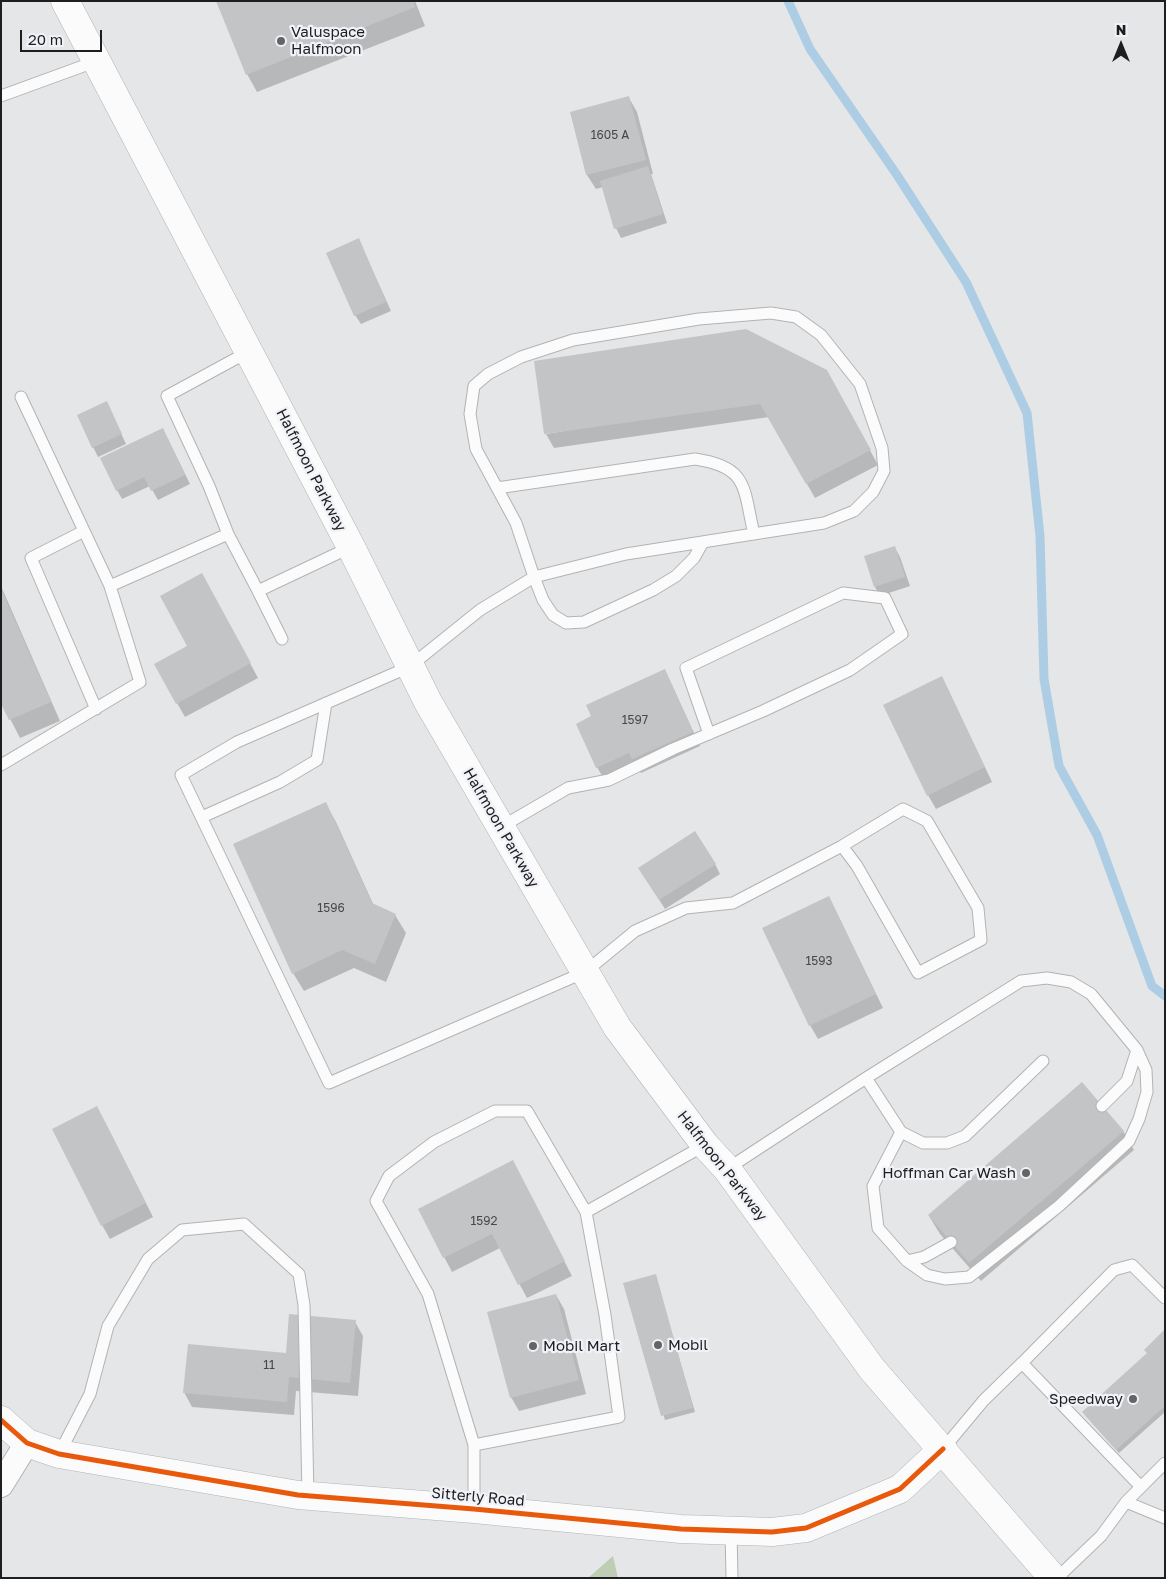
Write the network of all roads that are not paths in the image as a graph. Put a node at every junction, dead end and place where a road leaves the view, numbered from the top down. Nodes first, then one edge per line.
1 (66, 1) edge
2 (97, 61) junction
3 (1, 96) edge
4 (249, 352) junction
5 (21, 397) dead end
6 (497, 488) junction
7 (84, 531) junction
8 (228, 534) junction
9 (754, 534) junction
10 (703, 542) junction
11 (351, 548) junction
12 (534, 577) junction
13 (110, 586) junction
14 (258, 591) junction
15 (282, 639) dead end
16 (409, 667) junction
17 (326, 703) junction
18 (96, 709) junction
19 (709, 734) junction
20 (1, 764) edge
21 (202, 817) junction
22 (500, 827) junction
23 (842, 846) junction
24 (585, 972) junction
25 (1137, 1050) junction
26 (1043, 1061) dead end
27 (866, 1078) junction
28 (1102, 1106) dead end
29 (901, 1132) junction
30 (705, 1145) junction
31 (727, 1169) junction
32 (586, 1212) junction
33 (951, 1242) dead end
34 (907, 1261) junction
35 (1165, 1298) edge
36 (1022, 1363) junction
37 (1, 1420) edge
38 (27, 1443) junction
39 (474, 1445) junction
40 (943, 1449) junction
41 (59, 1454) junction
42 (1165, 1463) edge
43 (1, 1485) edge
44 (1140, 1487) junction
45 (308, 1496) junction
46 (1126, 1502) junction
47 (474, 1509) junction
48 (1165, 1518) edge
49 (731, 1531) junction
50 (732, 1578) edge
51 (1055, 1578) edge

1 - 2 main road, Halfmoon Parkway
2 - 3 lane
2 - 4 main road, Halfmoon Parkway
4 - 8 lane
4 - 11 main road, Halfmoon Parkway
5 - 7 lane
6 - 9 lane
6 - 9 lane
6 - 12 lane
7 - 13 lane
7 - 18 lane
8 - 13 lane
8 - 14 lane
9 - 10 lane
10 - 12 lane
10 - 12 lane
11 - 14 lane
11 - 16 main road, Halfmoon Parkway
12 - 16 lane
13 - 18 lane
14 - 15 lane
16 - 17 lane
16 - 22 main road, Halfmoon Parkway
17 - 21 lane
17 - 21 lane
18 - 20 lane
19 - 19 lane
19 - 22 lane
21 - 24 lane
22 - 24 main road, Halfmoon Parkway
23 - 23 lane
23 - 24 lane
24 - 30 main road, Halfmoon Parkway
25 - 27 lane
25 - 28 lane
25 - 34 lane
26 - 29 lane
27 - 29 lane
27 - 31 lane
29 - 34 lane
30 - 31 main road, Halfmoon Parkway
30 - 32 lane
31 - 40 main road, Halfmoon Parkway
32 - 39 lane
32 - 39 lane
33 - 34 lane
35 - 36 lane
36 - 40 lane
36 - 44 lane
37 - 38 main road, Sitterly Road
38 - 41 main road, Sitterly Road
38 - 43 street
39 - 47 lane
40 - 49 main road, Sitterly Road
40 - 51 main road, Halfmoon Parkway
41 - 45 main road, Sitterly Road
41 - 45 lane
42 - 44 lane
44 - 46 lane
45 - 47 main road, Sitterly Road
46 - 48 lane
46 - 51 lane
47 - 49 main road, Sitterly Road
49 - 50 lane

